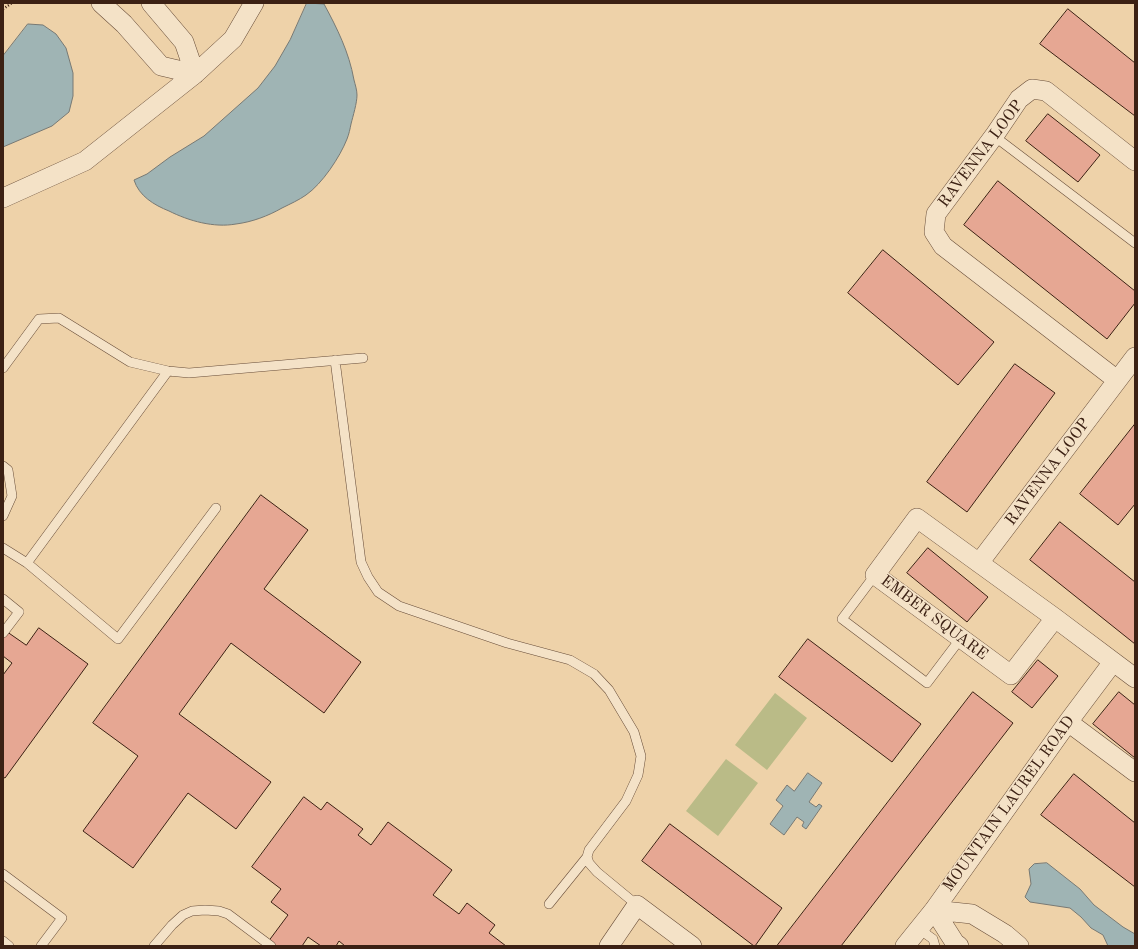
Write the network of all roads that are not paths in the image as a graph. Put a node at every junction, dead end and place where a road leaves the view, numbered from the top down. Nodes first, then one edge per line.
1 (101, 3) edge
2 (151, 3) edge
3 (254, 3) edge
4 (195, 74) junction
5 (994, 136) junction
6 (1135, 161) edge
7 (3, 198) edge
8 (1135, 243) edge
9 (1135, 357) edge
10 (363, 358) dead end
11 (335, 360) junction
12 (3, 368) edge
13 (168, 371) junction
14 (1117, 380) junction
15 (3, 466) edge
16 (216, 508) dead end
17 (3, 516) edge
18 (3, 548) edge
19 (27, 563) junction
20 (979, 563) junction
21 (875, 575) junction
22 (3, 599) edge
23 (1055, 618) junction
24 (3, 633) edge
25 (961, 638) junction
26 (1113, 662) junction
27 (1135, 678) edge
28 (1068, 722) junction
29 (1135, 772) edge
30 (587, 857) junction
31 (3, 874) edge
32 (549, 904) dead end
33 (637, 905) junction
34 (934, 910) junction
35 (919, 928) junction
36 (3, 941) edge
37 (9, 946) edge
38 (41, 946) edge
39 (154, 946) edge
40 (271, 946) edge
41 (609, 946) edge
42 (692, 946) edge
43 (905, 946) edge
44 (935, 946) edge
45 (959, 946) edge
46 (1019, 946) edge

1 - 4 street
2 - 4 street
3 - 4 street
4 - 7 street
5 - 6 street, RAVENNA LOOP
5 - 8 lane
5 - 14 street, RAVENNA LOOP
9 - 14 street, RAVENNA LOOP
10 - 11 lane
11 - 13 lane
11 - 30 lane
12 - 13 lane
13 - 19 lane
14 - 20 street, RAVENNA LOOP
15 - 17 lane
16 - 19 lane
18 - 19 lane
20 - 21 street, EMBER SQUARE
20 - 23 street, EMBER SQUARE
21 - 25 street, EMBER SQUARE
21 - 25 lane
22 - 24 lane
23 - 25 street, EMBER SQUARE
23 - 26 street, EMBER SQUARE
26 - 27 street, EMBER SQUARE
26 - 28 street, MOUNTAIN LAUREL ROAD
28 - 29 street
28 - 34 street, MOUNTAIN LAUREL ROAD
30 - 32 lane
30 - 33 lane
31 - 38 lane
33 - 41 street
33 - 42 street
34 - 35 street, MOUNTAIN LAUREL ROAD
34 - 45 street
34 - 46 street
35 - 43 street, MOUNTAIN LAUREL ROAD
35 - 44 lane
36 - 37 lane
39 - 40 lane

